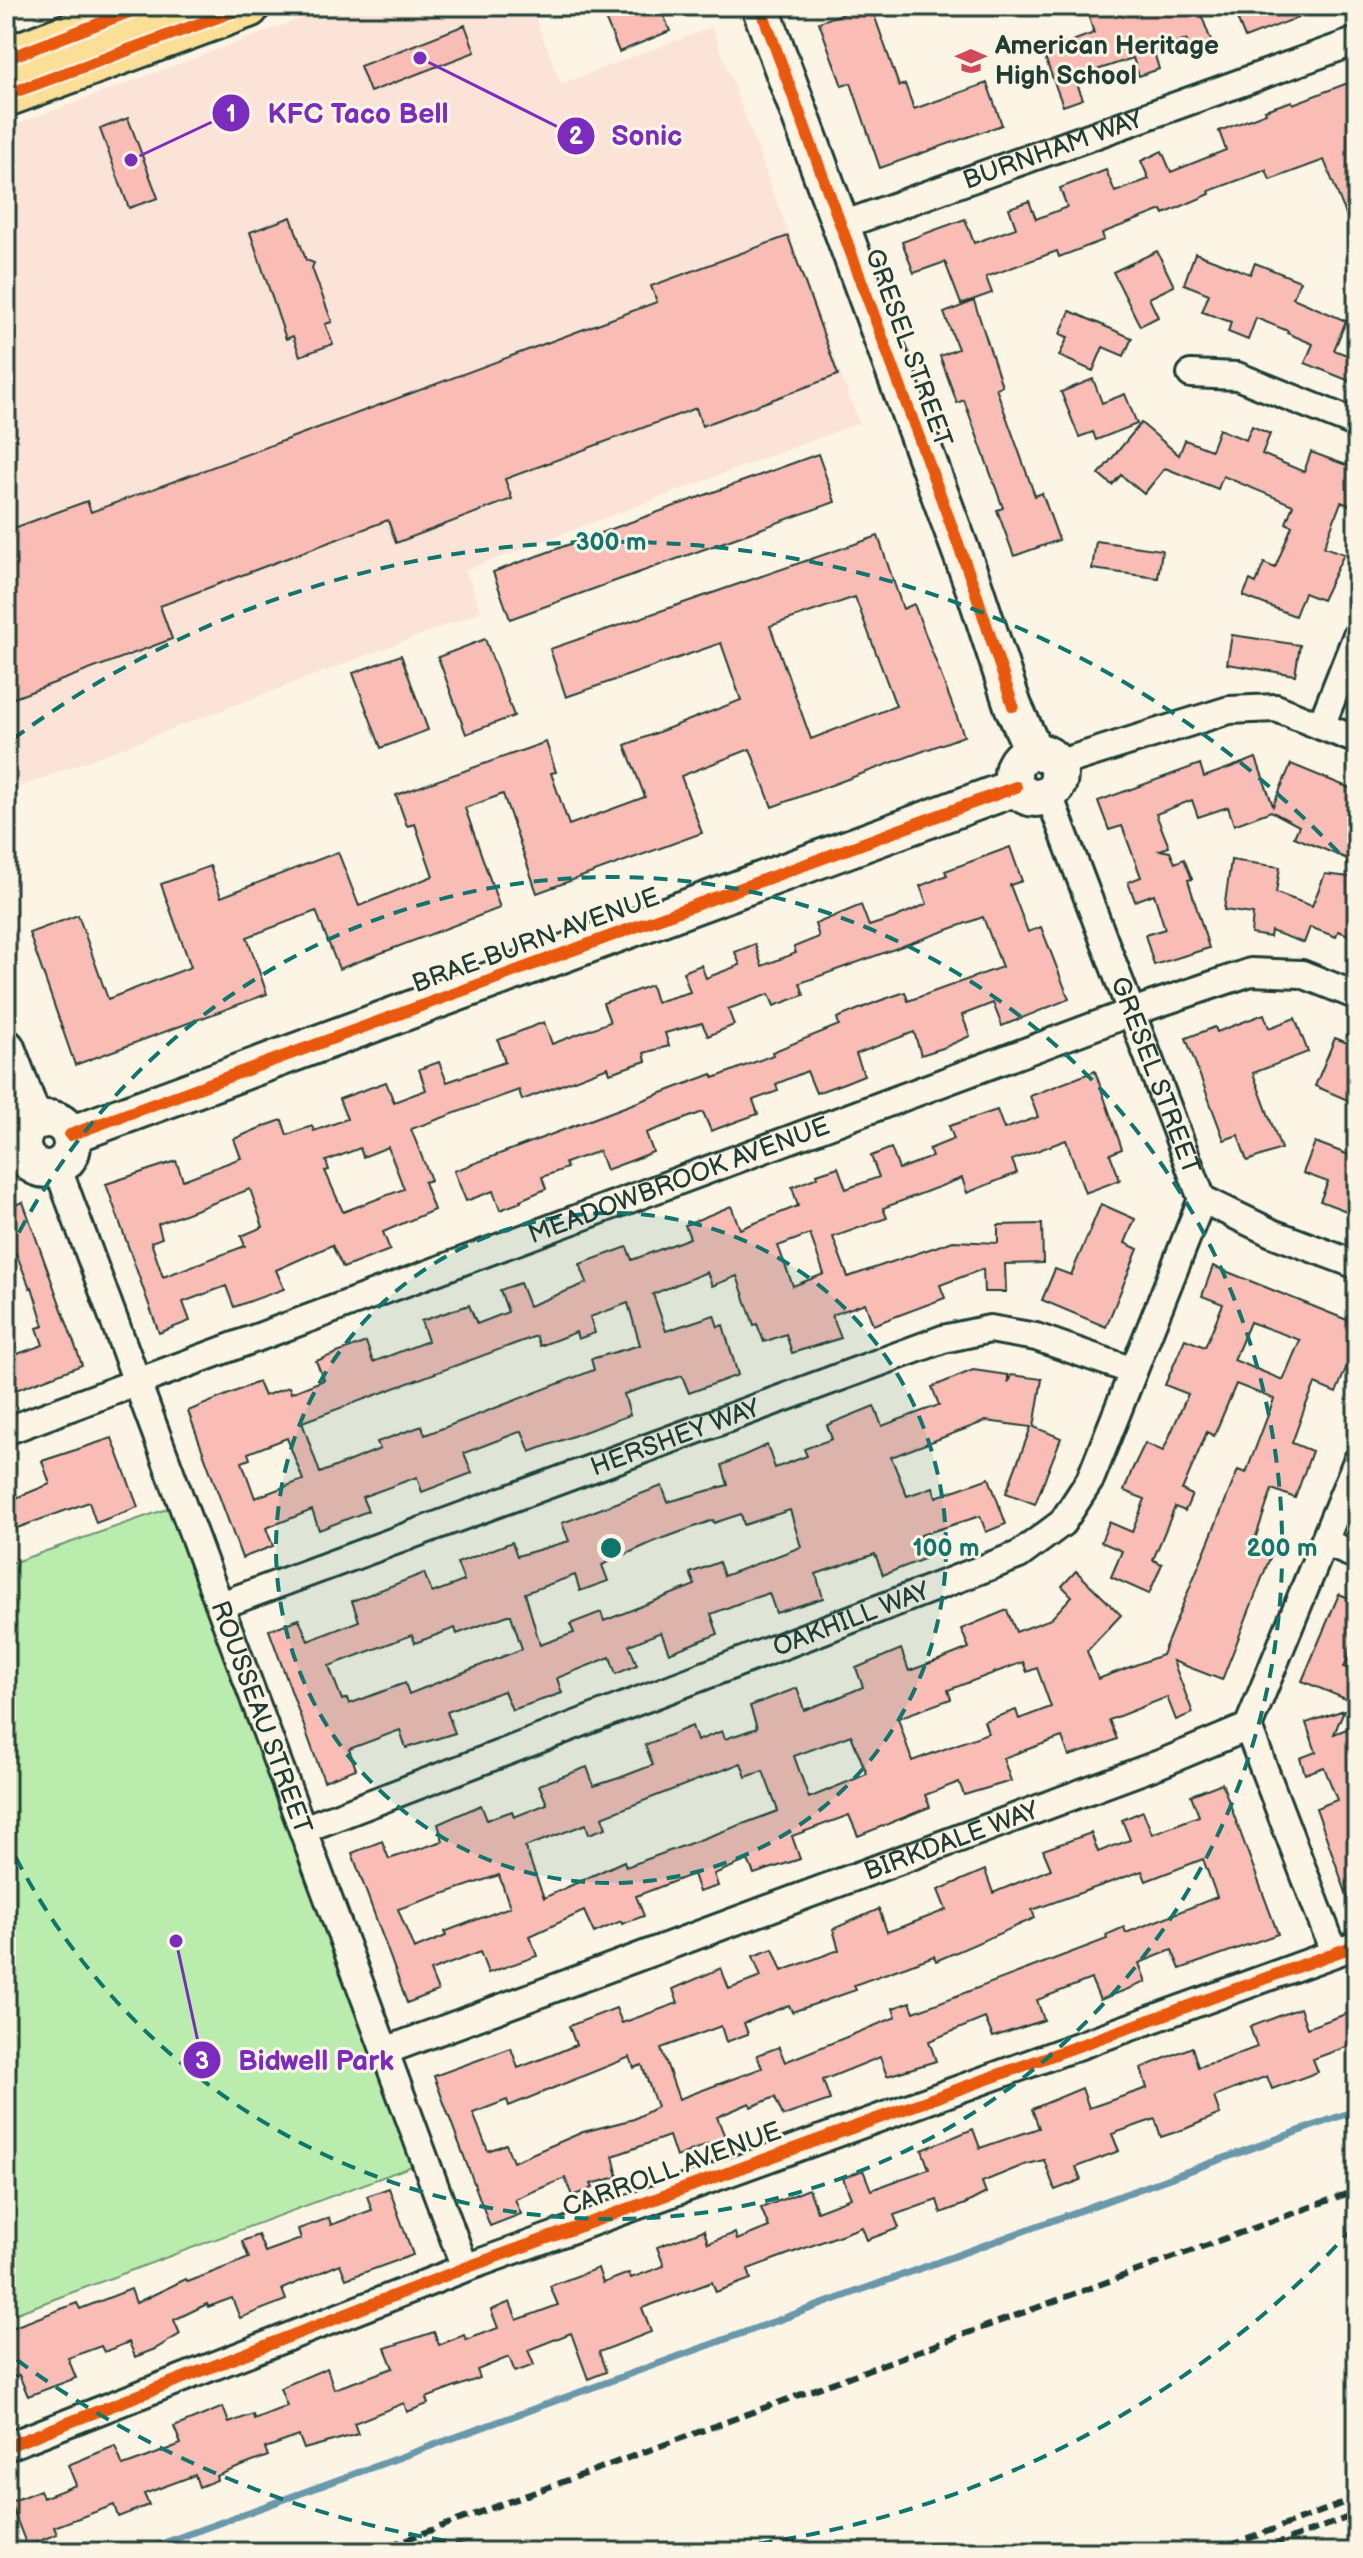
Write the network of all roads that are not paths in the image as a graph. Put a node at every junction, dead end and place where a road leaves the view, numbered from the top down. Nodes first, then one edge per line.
1 (145, 6) edge
2 (248, 6) edge
3 (760, 6) edge
4 (1357, 41) edge
5 (6, 59) edge
6 (6, 95) edge
7 (840, 226) junction
8 (1191, 374) dead end
9 (1357, 424) edge
10 (1357, 635) edge
11 (1321, 726) junction
12 (1357, 740) edge
13 (1039, 774) junction
14 (1357, 996) edge
15 (1132, 1012) junction
16 (6, 1048) edge
17 (21, 1144) edge
18 (64, 1150) junction
19 (1202, 1199) junction
20 (1357, 1265) edge
21 (1133, 1371) junction
22 (139, 1381) junction
23 (6, 1431) edge
24 (1357, 1461) edge
25 (1324, 1542) junction
26 (1357, 1556) edge
27 (221, 1605) junction
28 (1248, 1727) junction
29 (304, 1829) junction
30 (1346, 1948) edge
31 (385, 2051) junction
32 (465, 2268) junction
33 (6, 2447) edge

1 - 5 main road
2 - 6 main road
3 - 7 street, GRESEL STREET
4 - 7 street, BURNHAM WAY
7 - 13 street, GRESEL STREET
8 - 9 street
10 - 11 street
11 - 12 street, BRAE BURN AVENUE
11 - 13 street, BRAE BURN AVENUE
13 - 15 street, GRESEL STREET
13 - 18 street, BRAE BURN AVENUE
14 - 15 street, MEADOWBROOK AVENUE
15 - 19 street, GRESEL STREET
15 - 22 street, MEADOWBROOK AVENUE
16 - 17 street
17 - 18 street
18 - 22 street, ROUSSEAU STREET
19 - 20 street, GRESEL STREET
19 - 21 street, OAKHILL WAY
21 - 27 street, HERSHEY WAY
21 - 29 street, OAKHILL WAY
22 - 23 street, MEADOWBROOK AVENUE
22 - 27 street, ROUSSEAU STREET
24 - 25 street
25 - 26 street
25 - 28 street
27 - 29 street, ROUSSEAU STREET
28 - 30 street
28 - 31 street, BIRKDALE WAY
29 - 31 street, ROUSSEAU STREET
30 - 32 street, CARROLL AVENUE
31 - 32 street, ROUSSEAU STREET
32 - 33 street, CARROLL AVENUE

